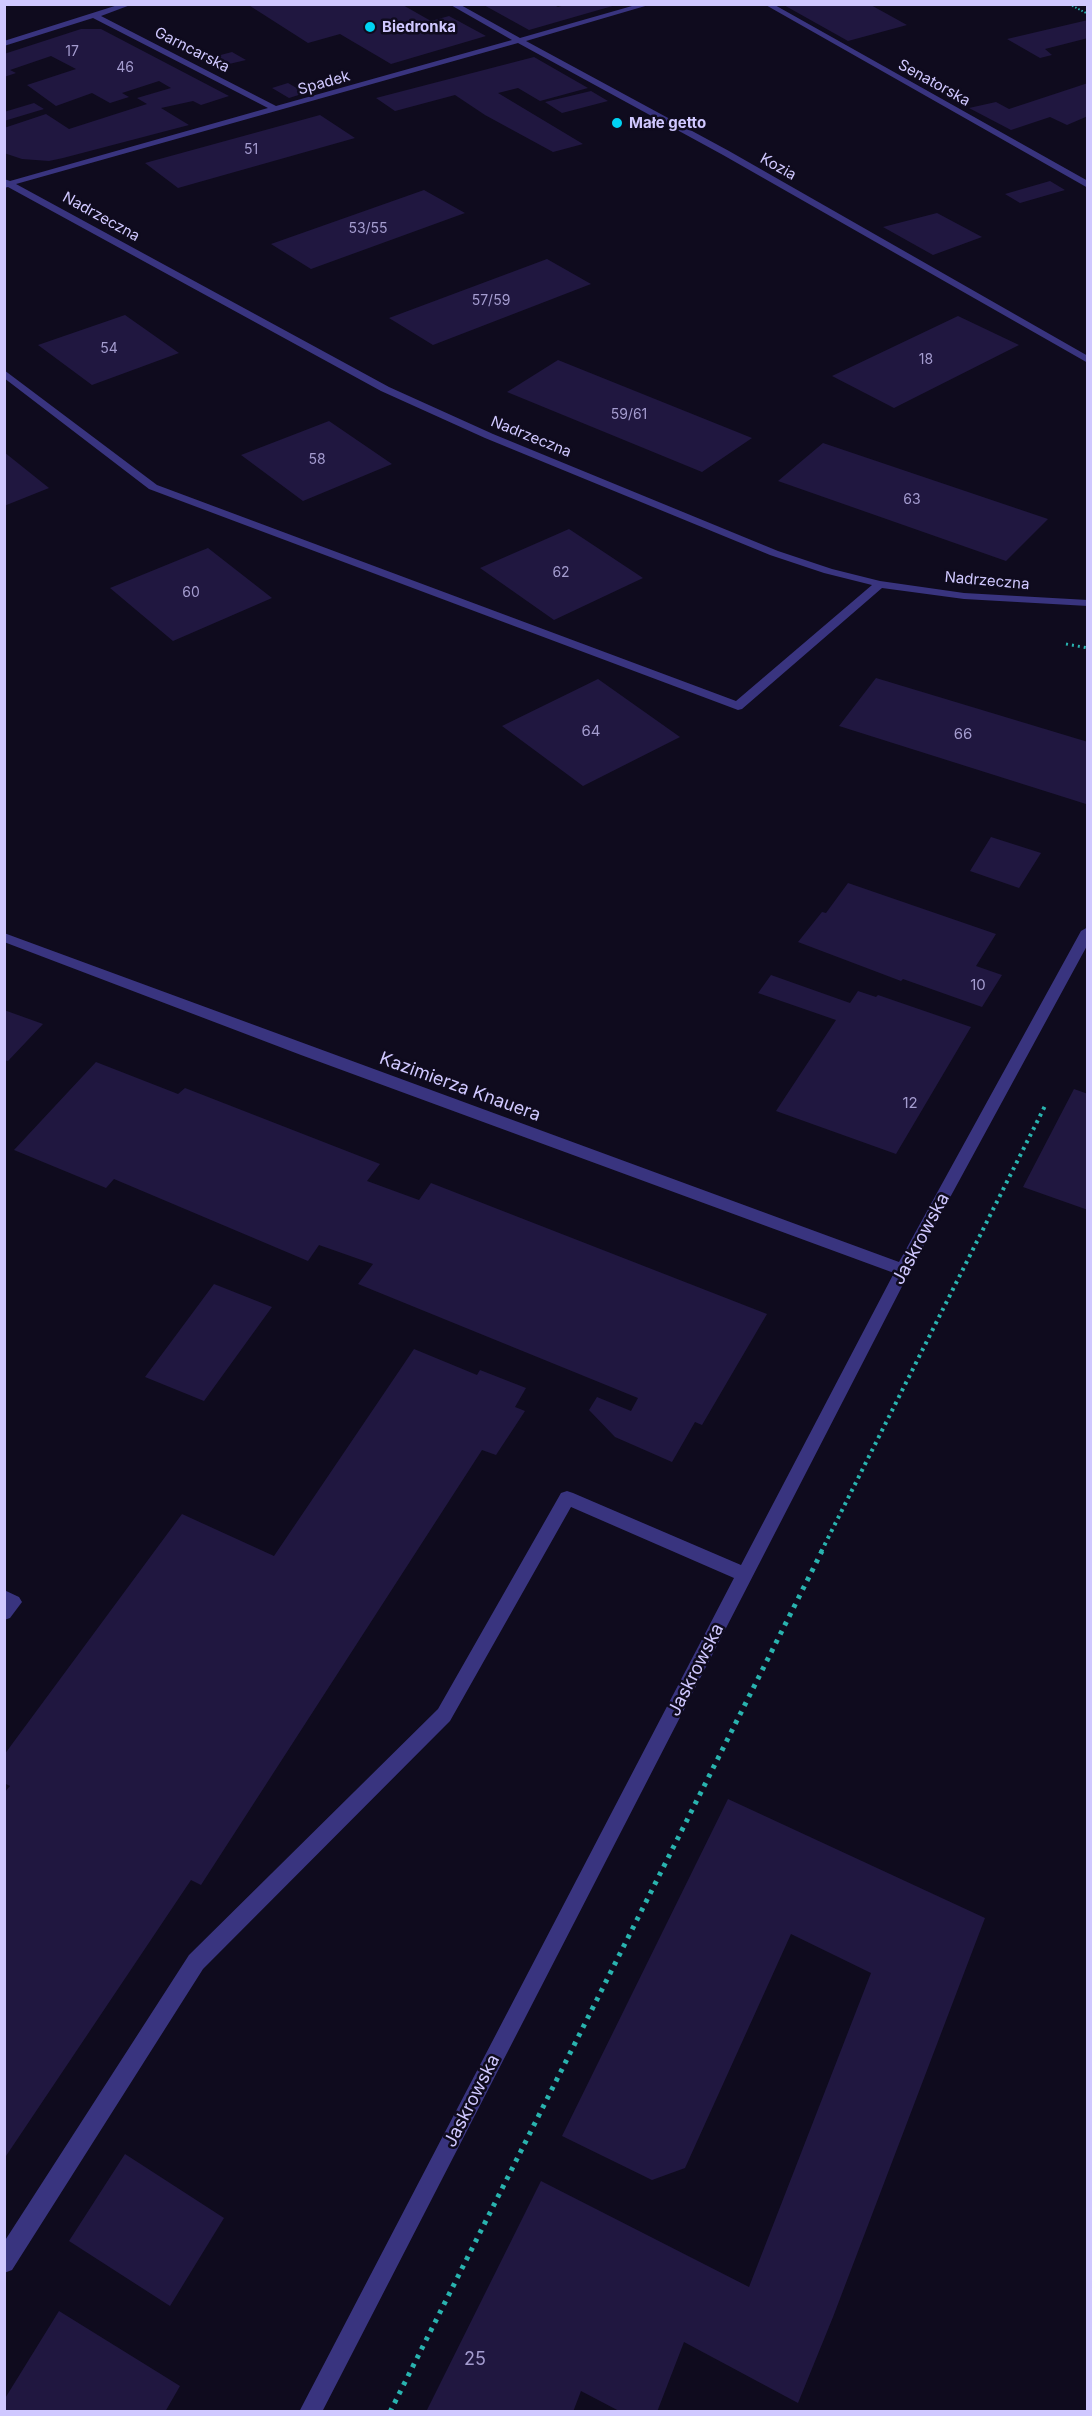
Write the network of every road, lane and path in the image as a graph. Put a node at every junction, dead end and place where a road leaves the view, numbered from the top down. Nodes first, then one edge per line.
1 (130, 4) edge
2 (452, 4) edge
3 (649, 4) edge
4 (767, 4) edge
5 (1069, 4) edge
6 (1088, 14) edge
7 (95, 16) junction
8 (521, 41) junction
9 (4, 44) edge
10 (276, 110) junction
11 (6, 183) edge
12 (1088, 185) edge
13 (1088, 360) edge
14 (4, 373) edge
15 (880, 584) junction
16 (1069, 603) junction
17 (1088, 603) edge
18 (1088, 612) edge
19 (1088, 930) edge
20 (4, 937) edge
21 (1050, 1097) dead end
22 (903, 1270) junction
23 (746, 1575) junction
24 (4, 1597) edge
25 (4, 1613) edge
26 (4, 2262) edge
27 (310, 2412) edge
28 (390, 2412) edge

1 - 7 street
2 - 8 street, Kozia
3 - 8 street, Spadek
4 - 12 street, Senatorska
5 - 6 path
7 - 9 street
7 - 10 street, Garncarska
8 - 10 street, Spadek
8 - 13 street, Kozia
10 - 11 street, Spadek
11 - 15 street, Nadrzeczna
14 - 15 street
15 - 16 street, Nadrzeczna
16 - 17 street, Nadrzeczna
16 - 18 street
19 - 22 street, Jaskrowska
20 - 22 street, Kazimierza Knauera
21 - 28 path
22 - 23 street, Jaskrowska
23 - 26 street
23 - 27 street, Jaskrowska
24 - 25 street

